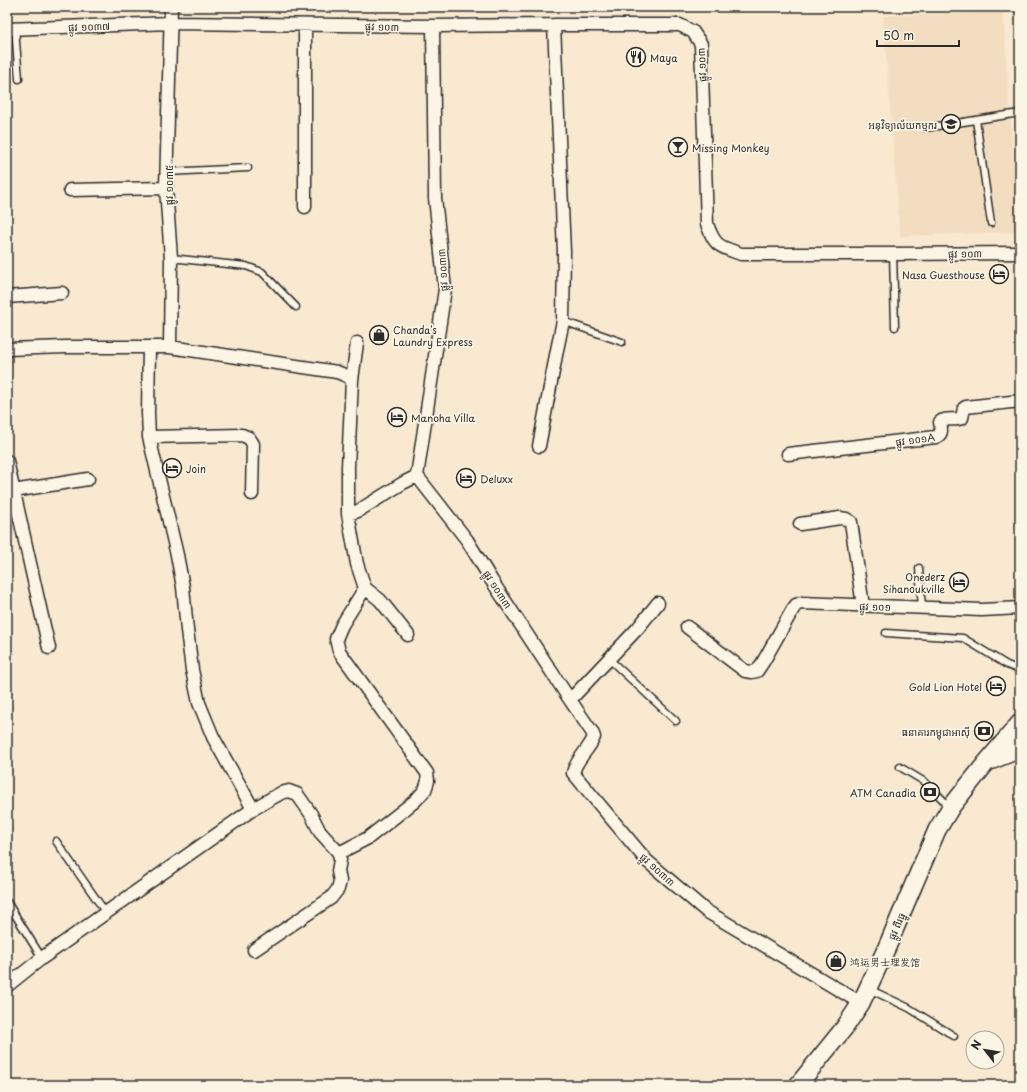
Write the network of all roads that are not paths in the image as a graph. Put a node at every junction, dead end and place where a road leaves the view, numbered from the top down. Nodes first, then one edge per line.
1 (171, 7) edge
2 (171, 23) junction
3 (305, 25) junction
4 (554, 25) junction
5 (433, 26) junction
6 (11, 29) edge
7 (19, 79) dead end
8 (1020, 113) edge
9 (976, 120) junction
10 (925, 128) dead end
11 (248, 168) dead end
12 (168, 172) junction
13 (166, 188) junction
14 (70, 190) dead end
15 (305, 207) dead end
16 (991, 223) dead end
17 (1020, 253) edge
18 (893, 254) junction
19 (171, 258) junction
20 (62, 293) dead end
21 (7, 297) edge
22 (296, 307) dead end
23 (563, 321) junction
24 (895, 327) dead end
25 (622, 342) dead end
26 (357, 343) dead end
27 (149, 346) junction
28 (170, 347) junction
29 (7, 349) edge
30 (352, 380) junction
31 (1020, 401) edge
32 (150, 438) junction
33 (539, 446) dead end
34 (788, 454) dead end
35 (7, 461) edge
36 (417, 476) junction
37 (88, 479) dead end
38 (10, 491) edge
39 (252, 494) dead end
40 (348, 514) junction
41 (800, 524) dead end
42 (919, 568) dead end
43 (365, 588) junction
44 (658, 603) dead end
45 (863, 606) junction
46 (922, 608) junction
47 (1020, 608) edge
48 (687, 627) dead end
49 (886, 633) dead end
50 (408, 635) dead end
51 (49, 648) dead end
52 (609, 659) junction
53 (1020, 670) edge
54 (570, 700) junction
55 (676, 721) dead end
56 (1020, 723) edge
57 (1020, 749) edge
58 (986, 763) junction
59 (900, 767) dead end
60 (951, 807) junction
61 (253, 809) junction
62 (56, 841) dead end
63 (339, 853) junction
64 (7, 902) edge
65 (106, 913) junction
66 (254, 950) dead end
67 (42, 958) junction
68 (7, 986) edge
69 (865, 996) junction
70 (954, 1036) dead end
71 (802, 1084) edge

1 - 2 street, ផ្លូវ ១០៣៥
2 - 3 street, ផ្លូវ ១០៣
2 - 6 street, ផ្លូវ ១០៣៧
2 - 12 street, ផ្លូវ ១០៣៥
3 - 5 street, ផ្លូវ ១០៣
3 - 15 street
4 - 5 street, ផ្លូវ ១០៣
4 - 18 street, ផ្លូវ ១០៣
4 - 23 street
5 - 36 street, ផ្លូវ ១០៣៣
6 - 7 lane
8 - 9 lane
9 - 10 lane
9 - 16 lane
11 - 12 lane
12 - 13 street, ផ្លូវ ១០៣៥
13 - 14 street
13 - 19 street, ផ្លូវ ១០៣៥
17 - 18 street, ផ្លូវ ១០៣
18 - 24 lane
19 - 22 lane
19 - 28 street, ផ្លូវ ១០៣៥
20 - 21 street
23 - 25 lane
23 - 33 street
26 - 30 street
27 - 28 street
27 - 29 street
27 - 32 street
28 - 30 street
30 - 40 street
31 - 34 street, ផ្លូវ ១០១A
32 - 39 street
32 - 61 street
35 - 38 street
36 - 40 street
36 - 54 street, ផ្លូវ ១០៣៣
37 - 38 street
38 - 51 street
40 - 43 street
41 - 45 street
42 - 46 lane
43 - 50 street
43 - 63 street
44 - 52 street
45 - 46 street, ផ្លូវ ១០១
45 - 48 street, ផ្លូវ ១០១
46 - 47 street, ផ្លូវ ១០១
49 - 53 lane
52 - 54 street
52 - 55 lane
54 - 69 street, ផ្លូវ ១០៣៣
56 - 58 main road, ផ្លូវ ពីរធ្នូ
57 - 58 main road, ផ្លូវ ពីរធ្នូ
58 - 60 main road, ផ្លូវ ពីរធ្នូ
59 - 60 lane
60 - 69 main road, ផ្លូវ ពីរធ្នូ
61 - 63 street
61 - 65 street
62 - 65 lane
63 - 66 street
64 - 67 lane
65 - 67 street
67 - 68 street
69 - 70 lane
69 - 71 main road, ផ្លូវ ពីរធ្នូ

